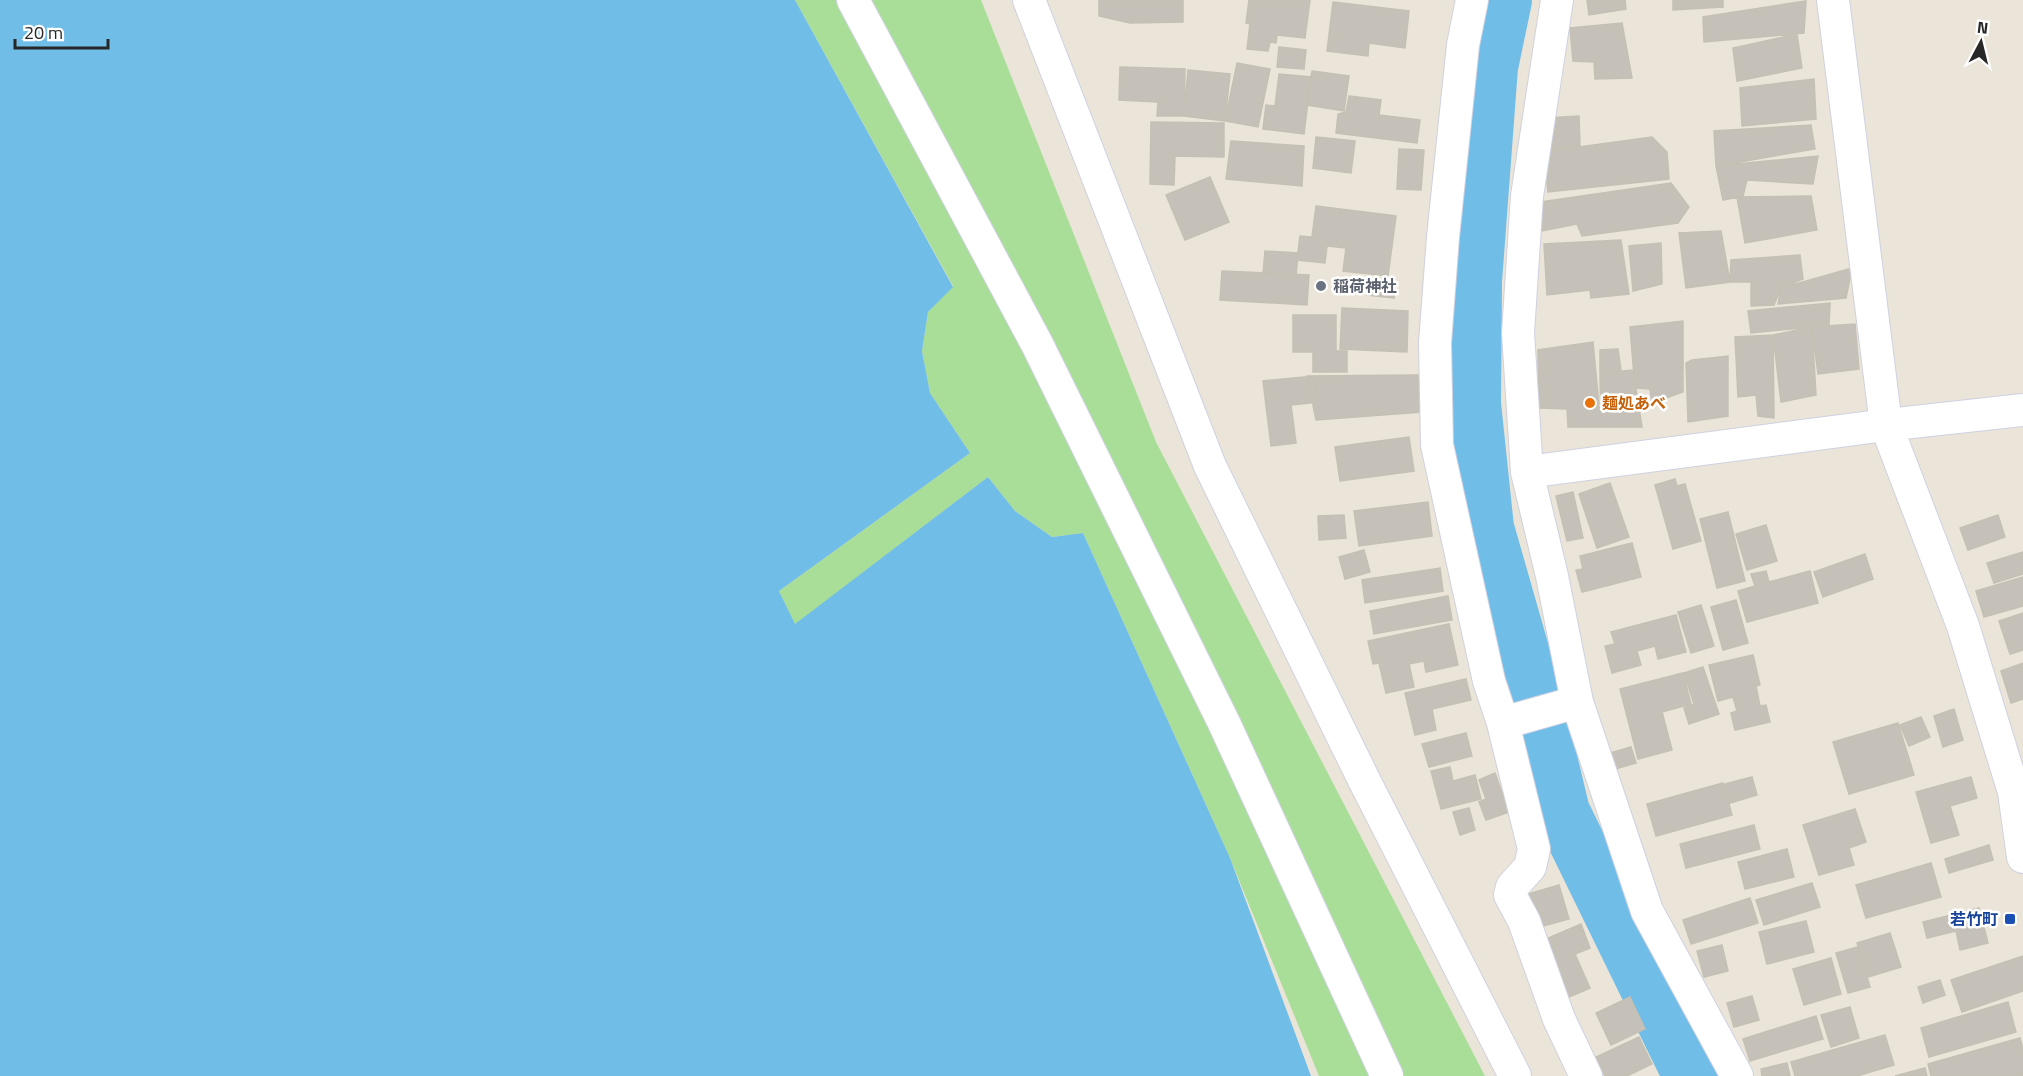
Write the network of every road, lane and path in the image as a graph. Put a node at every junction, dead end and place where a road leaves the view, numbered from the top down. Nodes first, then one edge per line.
1 (853, 0) edge
2 (1029, 0) edge
3 (1472, 0) edge
4 (1557, 0) edge
5 (1833, 0) edge
6 (2023, 410) edge
7 (1886, 425) junction
8 (1527, 472) junction
9 (1577, 702) junction
10 (1503, 723) junction
11 (2023, 857) edge
12 (1387, 1076) edge
13 (1515, 1076) edge
14 (1586, 1076) edge
15 (1737, 1076) edge

1 - 12 street
2 - 13 street
3 - 10 street
4 - 8 street
5 - 7 street
6 - 7 street
7 - 8 street
7 - 11 street
8 - 9 street
9 - 10 street
9 - 15 street
10 - 14 street

